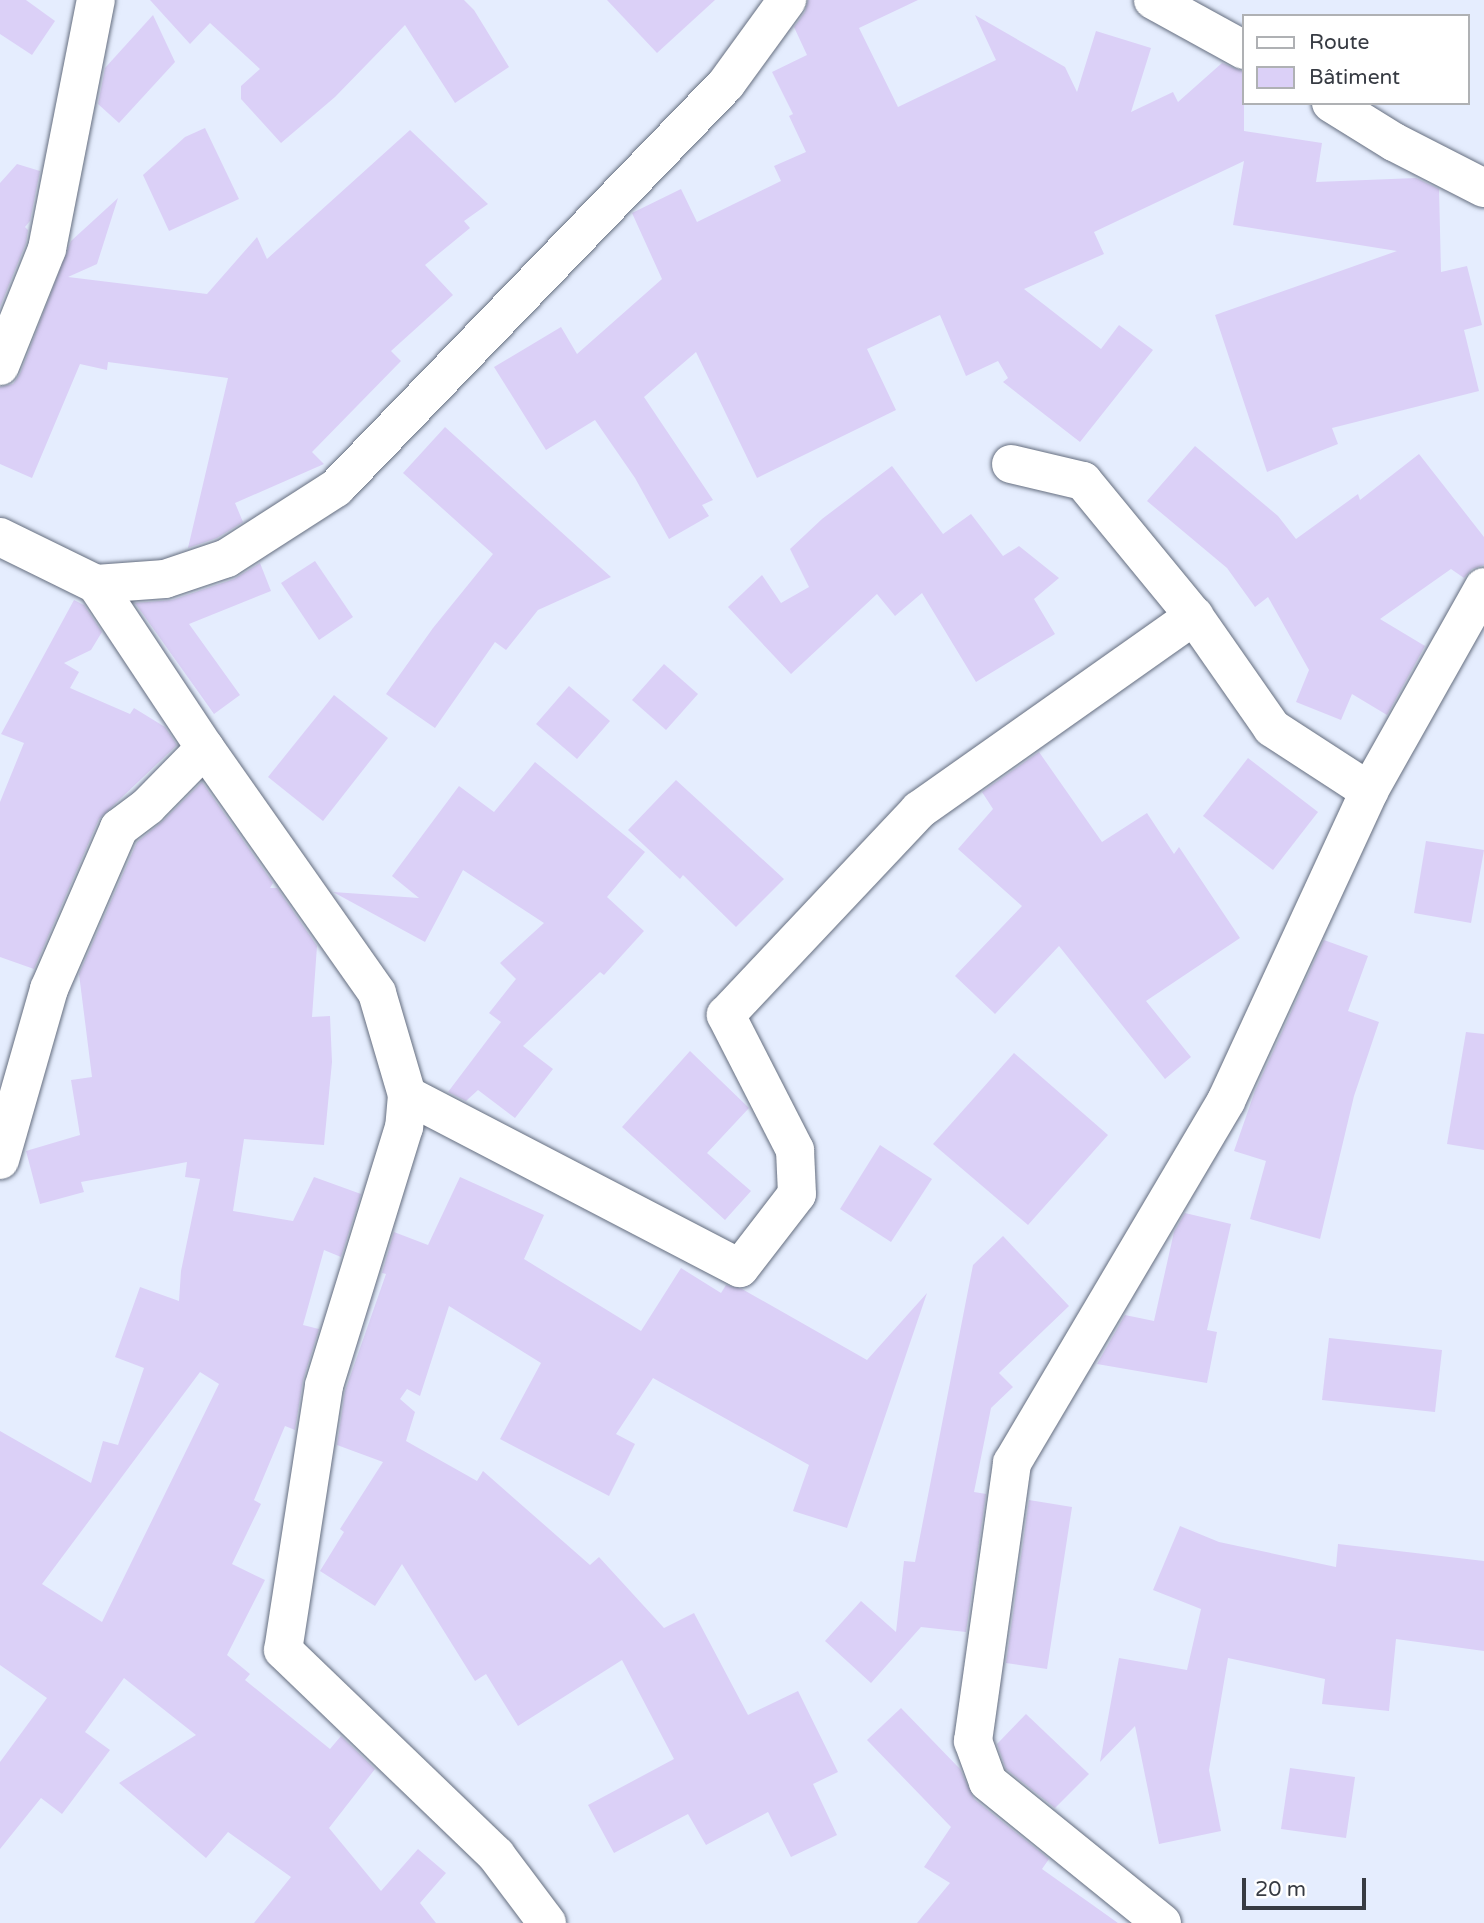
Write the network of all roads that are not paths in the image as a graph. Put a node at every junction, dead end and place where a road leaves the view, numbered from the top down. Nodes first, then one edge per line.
1 (96, 0) edge
2 (787, 0) edge
3 (1153, 0) edge
4 (1242, 49) edge
5 (1334, 105) edge
6 (1484, 188) edge
7 (0, 366) edge
8 (1011, 464) dead end
9 (0, 537) edge
10 (96, 584) junction
11 (1484, 587) edge
12 (1194, 617) junction
13 (205, 748) junction
14 (1369, 791) junction
15 (407, 1095) junction
16 (0, 1160) edge
17 (547, 1923) edge
18 (1162, 1923) edge

1 - 7 street
2 - 10 street
3 - 4 street
5 - 6 street
8 - 12 street
9 - 10 street
10 - 13 street
11 - 14 street
12 - 14 street
12 - 15 street
13 - 15 street
13 - 16 street
14 - 18 street
15 - 17 street

